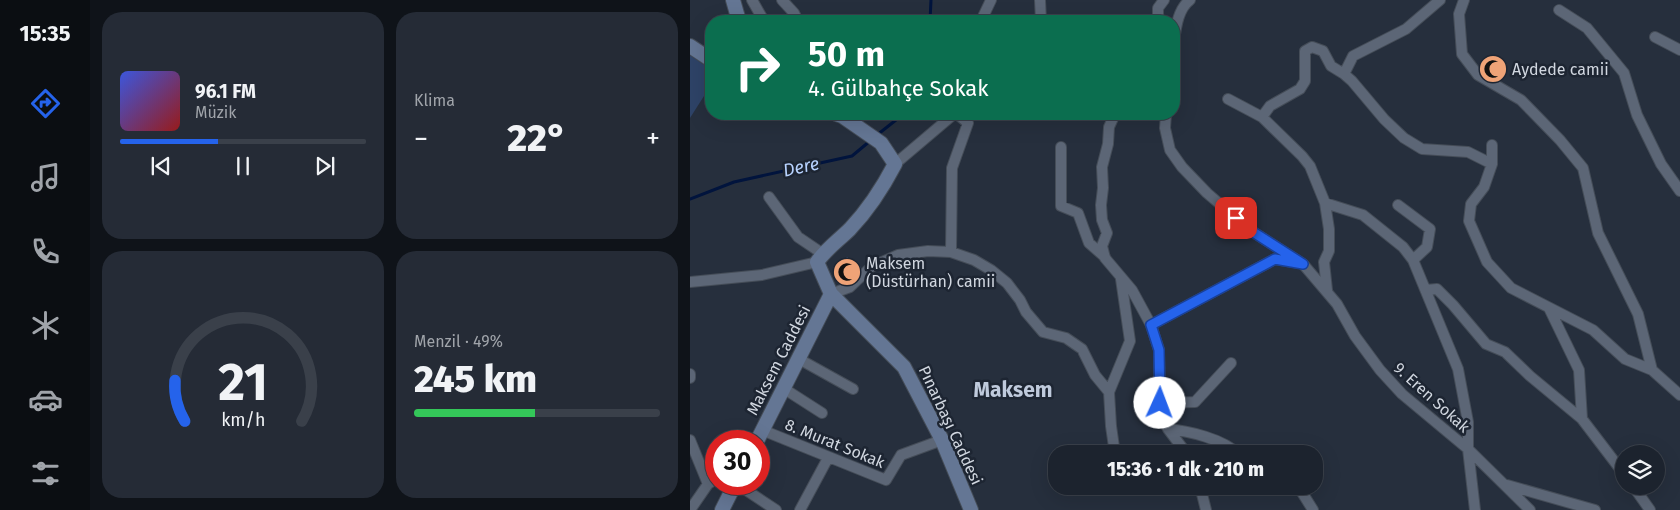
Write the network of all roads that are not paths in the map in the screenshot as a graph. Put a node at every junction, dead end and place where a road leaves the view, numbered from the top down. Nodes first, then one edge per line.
1 (733, 0) edge
2 (752, 0) edge
3 (782, 0) edge
4 (991, 0) edge
5 (1040, 0) edge
6 (1164, 0) edge
7 (1190, 0) edge
8 (1440, 0) edge
9 (1464, 0) edge
10 (1560, 10) dead end
11 (737, 15) edge
12 (761, 15) edge
13 (795, 15) edge
14 (984, 15) edge
15 (1041, 15) edge
16 (1158, 15) edge
17 (1180, 15) edge
18 (1655, 37) dead end
19 (690, 46) edge
20 (1680, 50) edge
21 (705, 56) edge
22 (1344, 74) junction
23 (1228, 99) dead end
24 (1262, 117) junction
25 (846, 120) edge
26 (948, 120) edge
27 (963, 120) edge
28 (1112, 120) edge
29 (1166, 120) edge
30 (1492, 145) dead end
31 (1061, 147) dead end
32 (895, 164) junction
33 (1492, 164) junction
34 (1680, 190) edge
35 (769, 197) dead end
36 (1326, 203) junction
37 (1398, 205) dead end
38 (951, 252) junction
39 (1105, 257) junction
40 (820, 258) junction
41 (1414, 260) junction
42 (1303, 264) junction
43 (1121, 278) junction
44 (690, 282) edge
45 (1426, 290) junction
46 (1327, 291) junction
47 (831, 294) junction
48 (1549, 308) junction
49 (1151, 325) junction
50 (798, 358) junction
51 (1231, 363) dead end
52 (1652, 370) junction
53 (690, 374) edge
54 (690, 378) edge
55 (783, 388) junction
56 (854, 389) dead end
57 (1109, 392) junction
58 (1680, 395) edge
59 (1160, 403) junction
60 (822, 413) dead end
61 (1582, 419) junction
62 (1168, 429) junction
63 (762, 430) edge
64 (690, 440) edge
65 (770, 440) edge
66 (942, 440) junction
67 (1114, 445) edge
68 (1180, 445) edge
69 (1224, 445) edge
70 (1468, 449) junction
71 (828, 458) junction
72 (1615, 462) edge
73 (705, 469) edge
74 (1505, 485) junction
75 (705, 490) edge
76 (730, 495) edge
77 (753, 495) edge
78 (1202, 495) edge
79 (1304, 495) edge
80 (1639, 495) edge
81 (690, 510) edge
82 (722, 510) edge
83 (776, 510) edge
84 (800, 510) edge
85 (971, 510) edge
86 (1206, 510) edge
87 (1313, 510) edge
88 (1475, 510) edge
89 (1530, 510) edge
90 (1595, 510) edge
91 (1650, 510) edge

1 - 11 main road
2 - 12 street
3 - 13 street
4 - 14 street
5 - 15 street
6 - 16 street
7 - 17 street
8 - 22 street
9 - 52 street
10 - 34 street
18 - 20 street
19 - 21 main road
22 - 24 street
22 - 33 street
23 - 24 street
24 - 36 street
25 - 32 main road
26 - 32 street
27 - 38 street
28 - 39 street
29 - 42 street, 9. Eren Sokak
30 - 33 street
31 - 39 street
32 - 40 main road
33 - 48 street
35 - 40 street
36 - 41 street
36 - 46 street
37 - 41 street
38 - 47 street
38 - 57 street
39 - 43 street
40 - 44 street
40 - 47 main road
41 - 45 street
42 - 46 street, 9. Eren Sokak
42 - 49 street
43 - 49 street
43 - 57 street
45 - 61 street
45 - 70 street
46 - 70 street, 9. Eren Sokak
47 - 50 main road, Maksem Caddesi
47 - 66 main road, Pınarbaşı Caddesi
48 - 52 street
48 - 61 street
49 - 59 street
50 - 55 main road, Maksem Caddesi
50 - 56 street
51 - 59 street
52 - 58 street
53 - 54 street
55 - 60 street
55 - 63 main road, Maksem Caddesi
57 - 67 street
59 - 62 street
61 - 72 street
62 - 68 street
62 - 69 street
64 - 73 street
65 - 71 street, 8. Murat Sokak
66 - 71 street, 8. Murat Sokak
66 - 85 main road, Pınarbaşı Caddesi
70 - 74 street, 9. Eren Sokak
70 - 88 street
71 - 84 street
74 - 89 street, 9. Eren Sokak
74 - 90 street
75 - 81 street
76 - 82 main road
77 - 83 street
78 - 86 street
79 - 87 street
80 - 91 street

